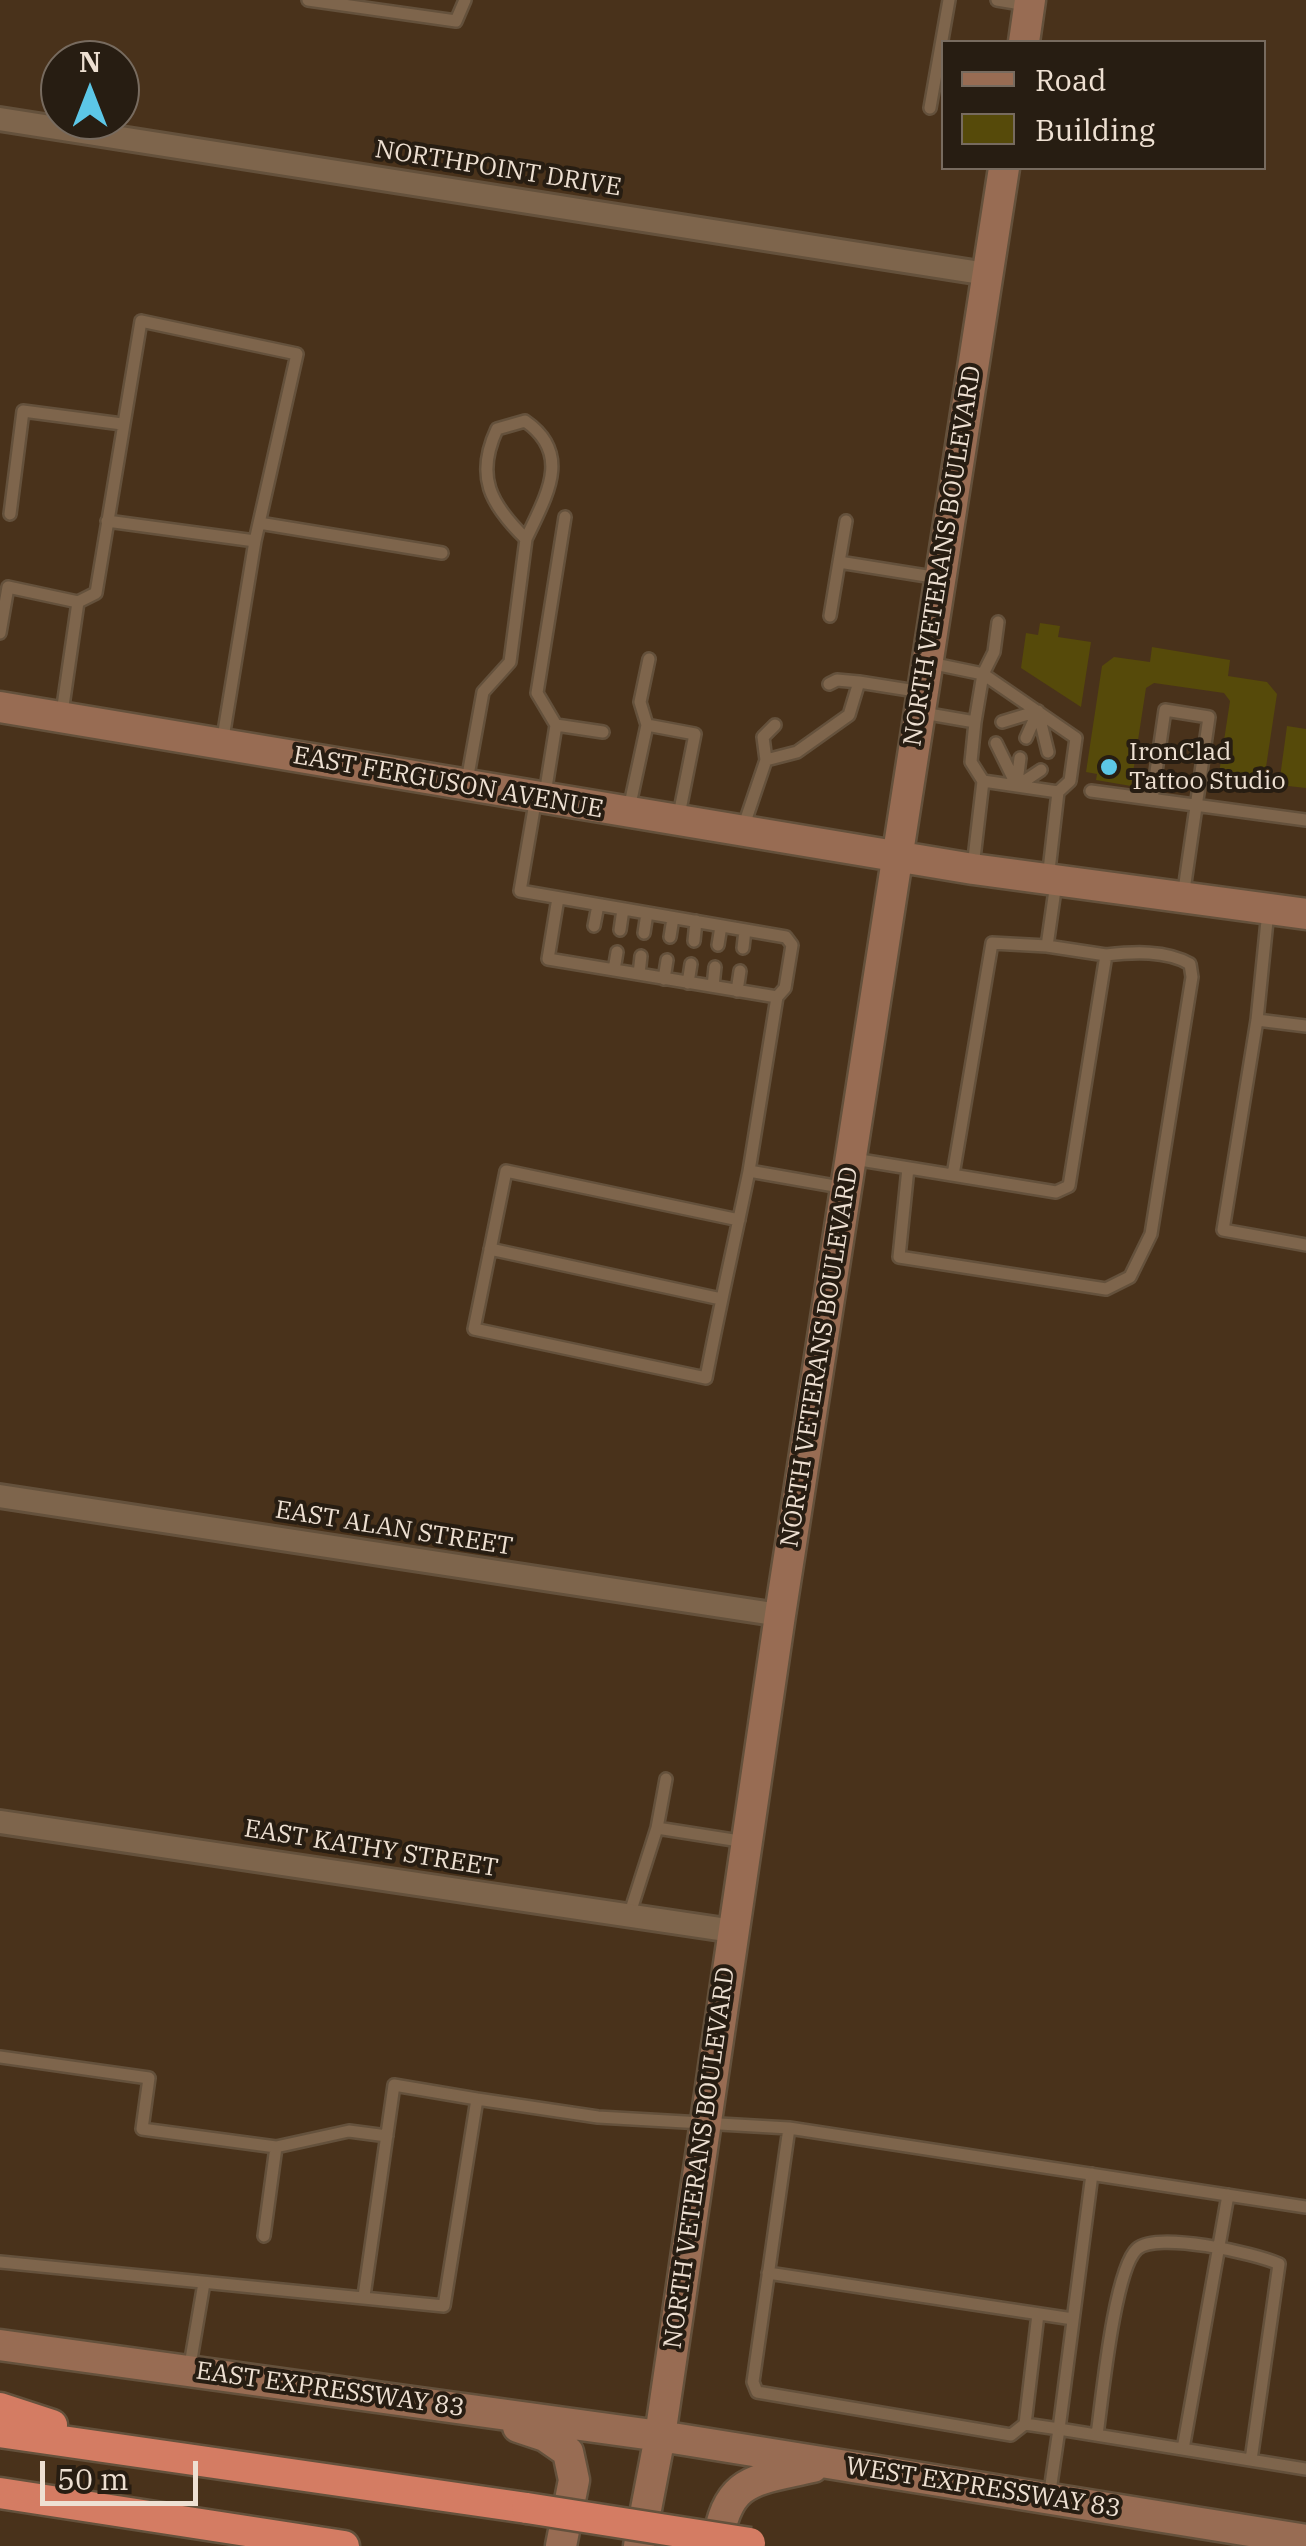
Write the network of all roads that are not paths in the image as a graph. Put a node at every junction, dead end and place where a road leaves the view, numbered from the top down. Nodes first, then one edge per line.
1 (308, 0) edge
2 (465, 0) edge
3 (949, 0) edge
4 (997, 0) edge
5 (328, 2) edge
6 (1030, 2) edge
7 (942, 40) edge
8 (1024, 40) edge
9 (941, 45) edge
10 (930, 108) dead end
11 (0, 119) edge
12 (1004, 170) edge
13 (987, 274) junction
14 (122, 424) junction
15 (10, 514) dead end
16 (564, 517) dead end
17 (107, 521) junction
18 (846, 521) dead end
19 (259, 523) junction
20 (526, 539) junction
21 (255, 540) junction
22 (442, 553) dead end
23 (840, 562) junction
24 (939, 578) junction
25 (78, 602) junction
26 (830, 616) dead end
27 (998, 622) dead end
28 (0, 633) edge
29 (649, 658) dead end
30 (984, 674) junction
31 (859, 682) junction
32 (828, 684) dead end
33 (922, 689) junction
34 (0, 707) edge
35 (1038, 711) junction
36 (62, 718) junction
37 (974, 722) junction
38 (1002, 722) dead end
39 (556, 725) junction
40 (648, 725) junction
41 (776, 725) dead end
42 (603, 732) dead end
43 (1026, 738) dead end
44 (996, 743) dead end
45 (222, 744) junction
46 (1048, 752) dead end
47 (1020, 758) dead end
48 (766, 760) junction
49 (1042, 770) dead end
50 (983, 781) junction
51 (467, 786) junction
52 (1017, 786) junction
53 (1091, 790) dead end
54 (1058, 792) junction
55 (540, 798) junction
56 (1152, 798) junction
57 (1196, 804) junction
58 (628, 813) junction
59 (1306, 820) edge
60 (677, 822) junction
61 (742, 832) junction
62 (897, 856) junction
63 (973, 869) junction
64 (1052, 880) junction
65 (1183, 897) junction
66 (558, 898) junction
67 (598, 904) junction
68 (624, 909) junction
69 (1268, 909) junction
70 (647, 913) junction
71 (1306, 914) edge
72 (673, 918) junction
73 (696, 922) junction
74 (594, 926) dead end
75 (721, 926) junction
76 (620, 930) dead end
77 (745, 930) junction
78 (644, 933) dead end
79 (670, 937) dead end
80 (694, 941) dead end
81 (718, 945) dead end
82 (1048, 946) junction
83 (591, 948) dead end
84 (743, 948) dead end
85 (617, 952) dead end
86 (1106, 955) junction
87 (641, 956) dead end
88 (667, 960) dead end
89 (690, 964) dead end
90 (588, 966) junction
91 (715, 968) dead end
92 (614, 970) junction
93 (740, 971) dead end
94 (639, 974) junction
95 (664, 979) junction
96 (688, 982) junction
97 (713, 986) junction
98 (737, 990) junction
99 (777, 997) junction
100 (1257, 1020) junction
101 (1306, 1026) edge
102 (908, 1168) junction
103 (749, 1171) junction
104 (848, 1173) junction
105 (954, 1175) junction
106 (739, 1220) junction
107 (1306, 1245) edge
108 (490, 1248) junction
109 (721, 1299) junction
110 (0, 1496) edge
111 (780, 1616) junction
112 (666, 1779) dead end
113 (0, 1822) edge
114 (657, 1828) junction
115 (746, 1842) junction
116 (630, 1916) junction
117 (733, 1931) junction
118 (0, 2057) edge
119 (478, 2099) junction
120 (705, 2124) junction
121 (789, 2128) junction
122 (387, 2136) junction
123 (276, 2147) junction
124 (1092, 2174) junction
125 (1228, 2194) junction
126 (1306, 2206) edge
127 (264, 2236) dead end
128 (1219, 2246) junction
129 (0, 2262) edge
130 (768, 2273) junction
131 (204, 2283) junction
132 (364, 2296) junction
133 (1038, 2314) junction
134 (1073, 2319) junction
135 (0, 2345) edge
136 (189, 2371) junction
137 (0, 2408) edge
138 (466, 2409) junction
139 (1024, 2424) junction
140 (1059, 2429) junction
141 (0, 2432) edge
142 (660, 2436) junction
143 (1097, 2436) junction
144 (1183, 2449) junction
145 (136, 2452) junction
146 (1251, 2460) junction
147 (830, 2463) junction
148 (1306, 2469) edge
149 (0, 2493) edge
150 (1049, 2498) junction
151 (1306, 2540) edge
152 (759, 2544) edge
153 (344, 2546) edge
154 (562, 2546) edge
155 (638, 2546) edge
156 (717, 2546) edge

1 - 5 lane
2 - 5 lane
3 - 7 lane
4 - 6 lane
6 - 8 main road
9 - 10 lane
11 - 13 street, NORTHPOINT DRIVE
12 - 13 main road, NORTH VETERANS BOULEVARD
13 - 24 main road, NORTH VETERANS BOULEVARD
14 - 15 lane
14 - 17 lane
14 - 19 lane
16 - 39 lane
17 - 21 lane
17 - 25 lane
18 - 23 lane
19 - 21 lane
19 - 22 lane
20 - 20 lane
20 - 51 lane
21 - 45 lane
23 - 24 lane
23 - 26 lane
24 - 33 main road, NORTH VETERANS BOULEVARD
25 - 28 lane
25 - 36 lane
27 - 30 lane
29 - 40 lane
30 - 33 lane
30 - 35 lane
30 - 37 lane
31 - 32 lane
31 - 33 lane
31 - 48 lane
33 - 37 lane
33 - 62 main road, NORTH VETERANS BOULEVARD
34 - 36 main road, EAST FERGUSON AVENUE
35 - 38 lane
35 - 43 lane
35 - 46 lane
35 - 54 lane
36 - 45 main road, EAST FERGUSON AVENUE
37 - 50 lane
39 - 42 lane
39 - 55 lane
40 - 58 lane
40 - 60 lane
41 - 48 lane
44 - 52 lane
45 - 51 main road, EAST FERGUSON AVENUE
47 - 52 lane
48 - 61 lane
49 - 52 lane
50 - 52 lane
50 - 63 lane
51 - 55 main road, EAST FERGUSON AVENUE
52 - 54 lane
53 - 56 lane
54 - 64 lane
55 - 58 main road, EAST FERGUSON AVENUE
55 - 66 lane
56 - 57 lane
56 - 57 lane
57 - 59 lane
57 - 65 lane
58 - 60 main road, EAST FERGUSON AVENUE
60 - 61 main road, EAST FERGUSON AVENUE
61 - 62 main road, EAST FERGUSON AVENUE
62 - 63 main road, EAST FERGUSON AVENUE
62 - 104 main road, NORTH VETERANS BOULEVARD
63 - 64 main road, EAST FERGUSON AVENUE
64 - 65 main road, EAST FERGUSON AVENUE
64 - 82 lane
65 - 69 main road, EAST FERGUSON AVENUE
66 - 67 lane
66 - 90 lane
67 - 68 lane
67 - 74 lane
68 - 70 lane
68 - 76 lane
69 - 71 main road, EAST FERGUSON AVENUE
69 - 100 lane
70 - 72 lane
70 - 78 lane
72 - 73 lane
72 - 79 lane
73 - 75 lane
73 - 80 lane
75 - 77 lane
75 - 81 lane
77 - 84 lane
77 - 99 lane
82 - 86 lane
82 - 105 lane
83 - 90 lane
85 - 92 lane
86 - 102 lane
86 - 105 lane
87 - 94 lane
88 - 95 lane
89 - 96 lane
90 - 92 lane
91 - 97 lane
92 - 94 lane
93 - 98 lane
94 - 95 lane
95 - 96 lane
96 - 97 lane
97 - 98 lane
98 - 99 lane
99 - 103 lane
100 - 101 lane
100 - 107 lane
102 - 104 lane
102 - 105 lane
103 - 104 lane
103 - 106 lane
104 - 111 main road, NORTH VETERANS BOULEVARD
106 - 108 lane
106 - 109 lane
108 - 109 lane
108 - 109 lane
110 - 111 street, EAST ALAN STREET
111 - 115 main road, NORTH VETERANS BOULEVARD
112 - 114 lane
113 - 116 street, EAST KATHY STREET
114 - 115 lane
114 - 116 lane
115 - 117 main road, NORTH VETERANS BOULEVARD
116 - 117 street, EAST KATHY STREET
117 - 120 main road, NORTH VETERANS BOULEVARD
118 - 123 lane
119 - 120 lane
119 - 122 lane
119 - 132 lane
120 - 121 lane
120 - 142 main road, NORTH VETERANS BOULEVARD
121 - 124 lane
121 - 130 lane
122 - 123 lane
122 - 132 lane
123 - 127 lane
124 - 125 lane
124 - 134 lane
125 - 126 lane
125 - 128 lane
128 - 143 lane
128 - 144 lane
128 - 146 lane
129 - 131 lane
130 - 133 lane
130 - 139 lane
131 - 132 lane
131 - 136 lane
133 - 134 lane
133 - 139 lane
134 - 140 lane
135 - 136 main road, EAST EXPRESSWAY 83
136 - 138 main road, EAST EXPRESSWAY 83
137 - 145 highway
138 - 142 main road, EAST EXPRESSWAY 83
138 - 154 main road
139 - 140 lane
140 - 143 lane
140 - 150 lane
141 - 145 highway
142 - 147 main road, WEST EXPRESSWAY 83
142 - 155 main road, NORTH VETERANS BOULEVARD
143 - 144 lane
144 - 146 lane
145 - 152 highway, bridge
146 - 148 lane
147 - 150 main road, WEST EXPRESSWAY 83
147 - 156 main road
149 - 153 highway
150 - 151 main road, WEST EXPRESSWAY 83

